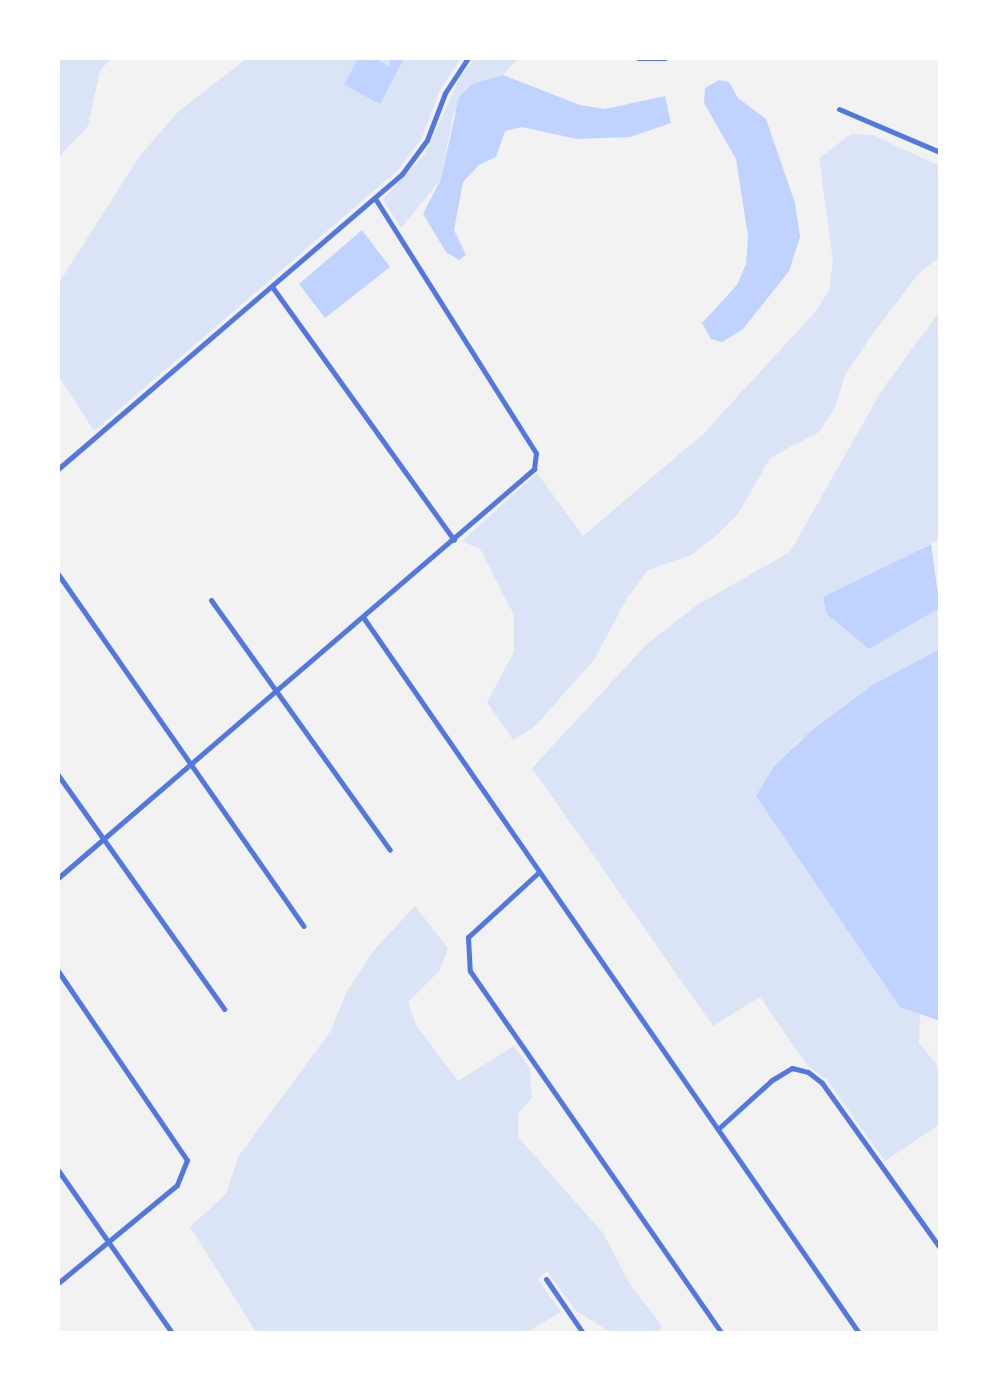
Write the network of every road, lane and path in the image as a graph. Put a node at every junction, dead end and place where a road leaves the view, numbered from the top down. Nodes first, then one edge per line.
1 (468, 58) edge
2 (638, 58) edge
3 (665, 58) edge
4 (839, 109) dead end
5 (940, 152) edge
6 (375, 198) junction
7 (273, 288) junction
8 (58, 469) edge
9 (454, 540) junction
10 (58, 574) edge
11 (211, 600) dead end
12 (363, 617) junction
13 (276, 692) junction
14 (190, 765) junction
15 (58, 775) edge
16 (102, 840) junction
17 (390, 850) dead end
18 (539, 872) junction
19 (58, 878) edge
20 (304, 926) dead end
21 (58, 971) edge
22 (224, 1009) dead end
23 (718, 1129) junction
24 (58, 1170) edge
25 (107, 1243) junction
26 (940, 1248) edge
27 (546, 1279) dead end
28 (58, 1283) edge
29 (172, 1333) edge
30 (583, 1333) edge
31 (722, 1333) edge
32 (859, 1333) edge

1 - 6 street
2 - 3 street
4 - 5 street
6 - 7 street
6 - 9 street
7 - 8 street
7 - 9 street
9 - 12 street
10 - 14 street
11 - 13 street
12 - 13 street
12 - 18 street
13 - 14 street
13 - 17 street
14 - 16 street
14 - 20 street
15 - 16 street
16 - 19 street
16 - 22 street
18 - 23 street
18 - 31 street
21 - 25 street
23 - 26 street
23 - 32 street
24 - 25 street
25 - 28 street
25 - 29 street
27 - 30 street

